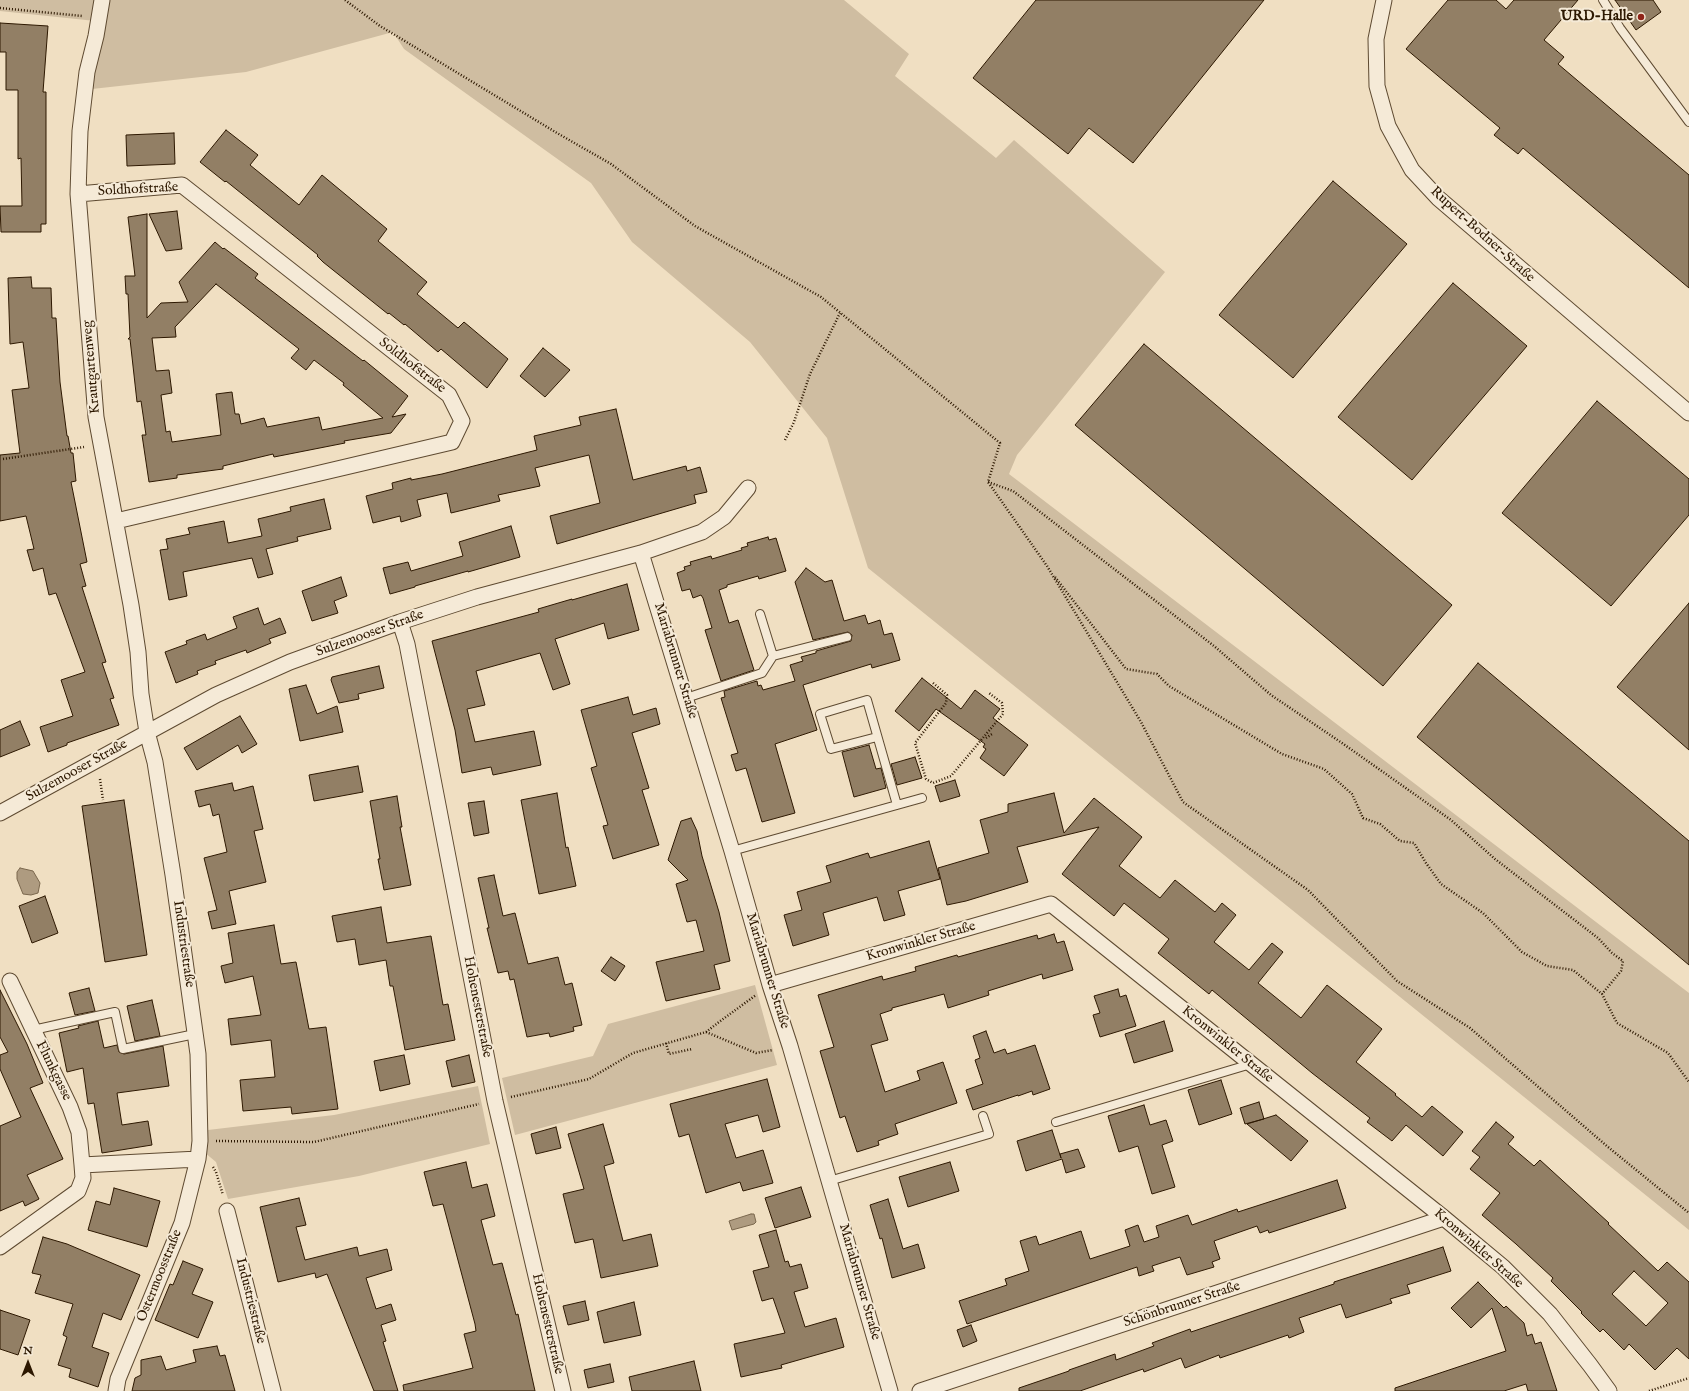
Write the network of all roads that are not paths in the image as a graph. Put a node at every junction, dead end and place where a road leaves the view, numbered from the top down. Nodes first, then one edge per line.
1 (102, 0) edge
2 (1384, 0) edge
3 (1603, 0) edge
4 (1689, 122) edge
5 (78, 194) junction
6 (1689, 413) edge
7 (748, 488) dead end
8 (116, 521) junction
9 (641, 553) junction
10 (760, 614) dead end
11 (400, 622) junction
12 (846, 637) dead end
13 (773, 656) junction
14 (686, 698) junction
15 (147, 732) junction
16 (877, 737) junction
17 (922, 798) dead end
18 (897, 805) junction
19 (0, 813) edge
20 (732, 851) junction
21 (10, 981) dead end
22 (770, 986) junction
23 (33, 1030) junction
24 (195, 1034) junction
25 (1251, 1064) junction
26 (983, 1116) dead end
27 (1056, 1122) dead end
28 (198, 1159) junction
29 (82, 1165) junction
30 (829, 1181) junction
31 (227, 1211) road end
32 (1444, 1218) junction
33 (0, 1247) edge
34 (116, 1391) edge
35 (273, 1391) edge
36 (563, 1391) edge
37 (890, 1391) edge
38 (920, 1391) edge
39 (1609, 1391) edge

1 - 5 street, Krautgartenweg
2 - 6 street, Rupert-Bodner-Straße
3 - 4 lane
5 - 8 street, Krautgartenweg
5 - 8 street, Soldhofstraße
7 - 9 street, Sulzemooser Straße
8 - 15 street, Krautgartenweg
9 - 11 street, Sulzemooser Straße
9 - 14 street, Mariabrunner Straße
10 - 13 lane
11 - 15 street, Sulzemooser Straße
11 - 36 street, Hohenesterstraße
12 - 13 lane
13 - 14 lane
14 - 20 street, Mariabrunner Straße
15 - 19 street, Sulzemooser Straße
15 - 24 street, Industriestraße
16 - 16 lane
16 - 18 lane
17 - 18 lane
18 - 20 lane
20 - 22 street, Mariabrunner Straße
21 - 23 street, Flunkgasse
22 - 25 street, Kronwinkler Straße
22 - 30 street, Mariabrunner Straße
23 - 24 lane
23 - 29 street, Flunkgasse
24 - 28 street, Industriestraße
25 - 27 lane
25 - 32 street, Kronwinkler Straße
26 - 30 lane
28 - 29 street
28 - 34 street, Ostermoosstraße
29 - 33 street, Flunkgasse
30 - 37 street, Mariabrunner Straße
31 - 35 street, Industriestraße
32 - 38 street, Schönbrunner Straße
32 - 39 street, Kronwinkler Straße

